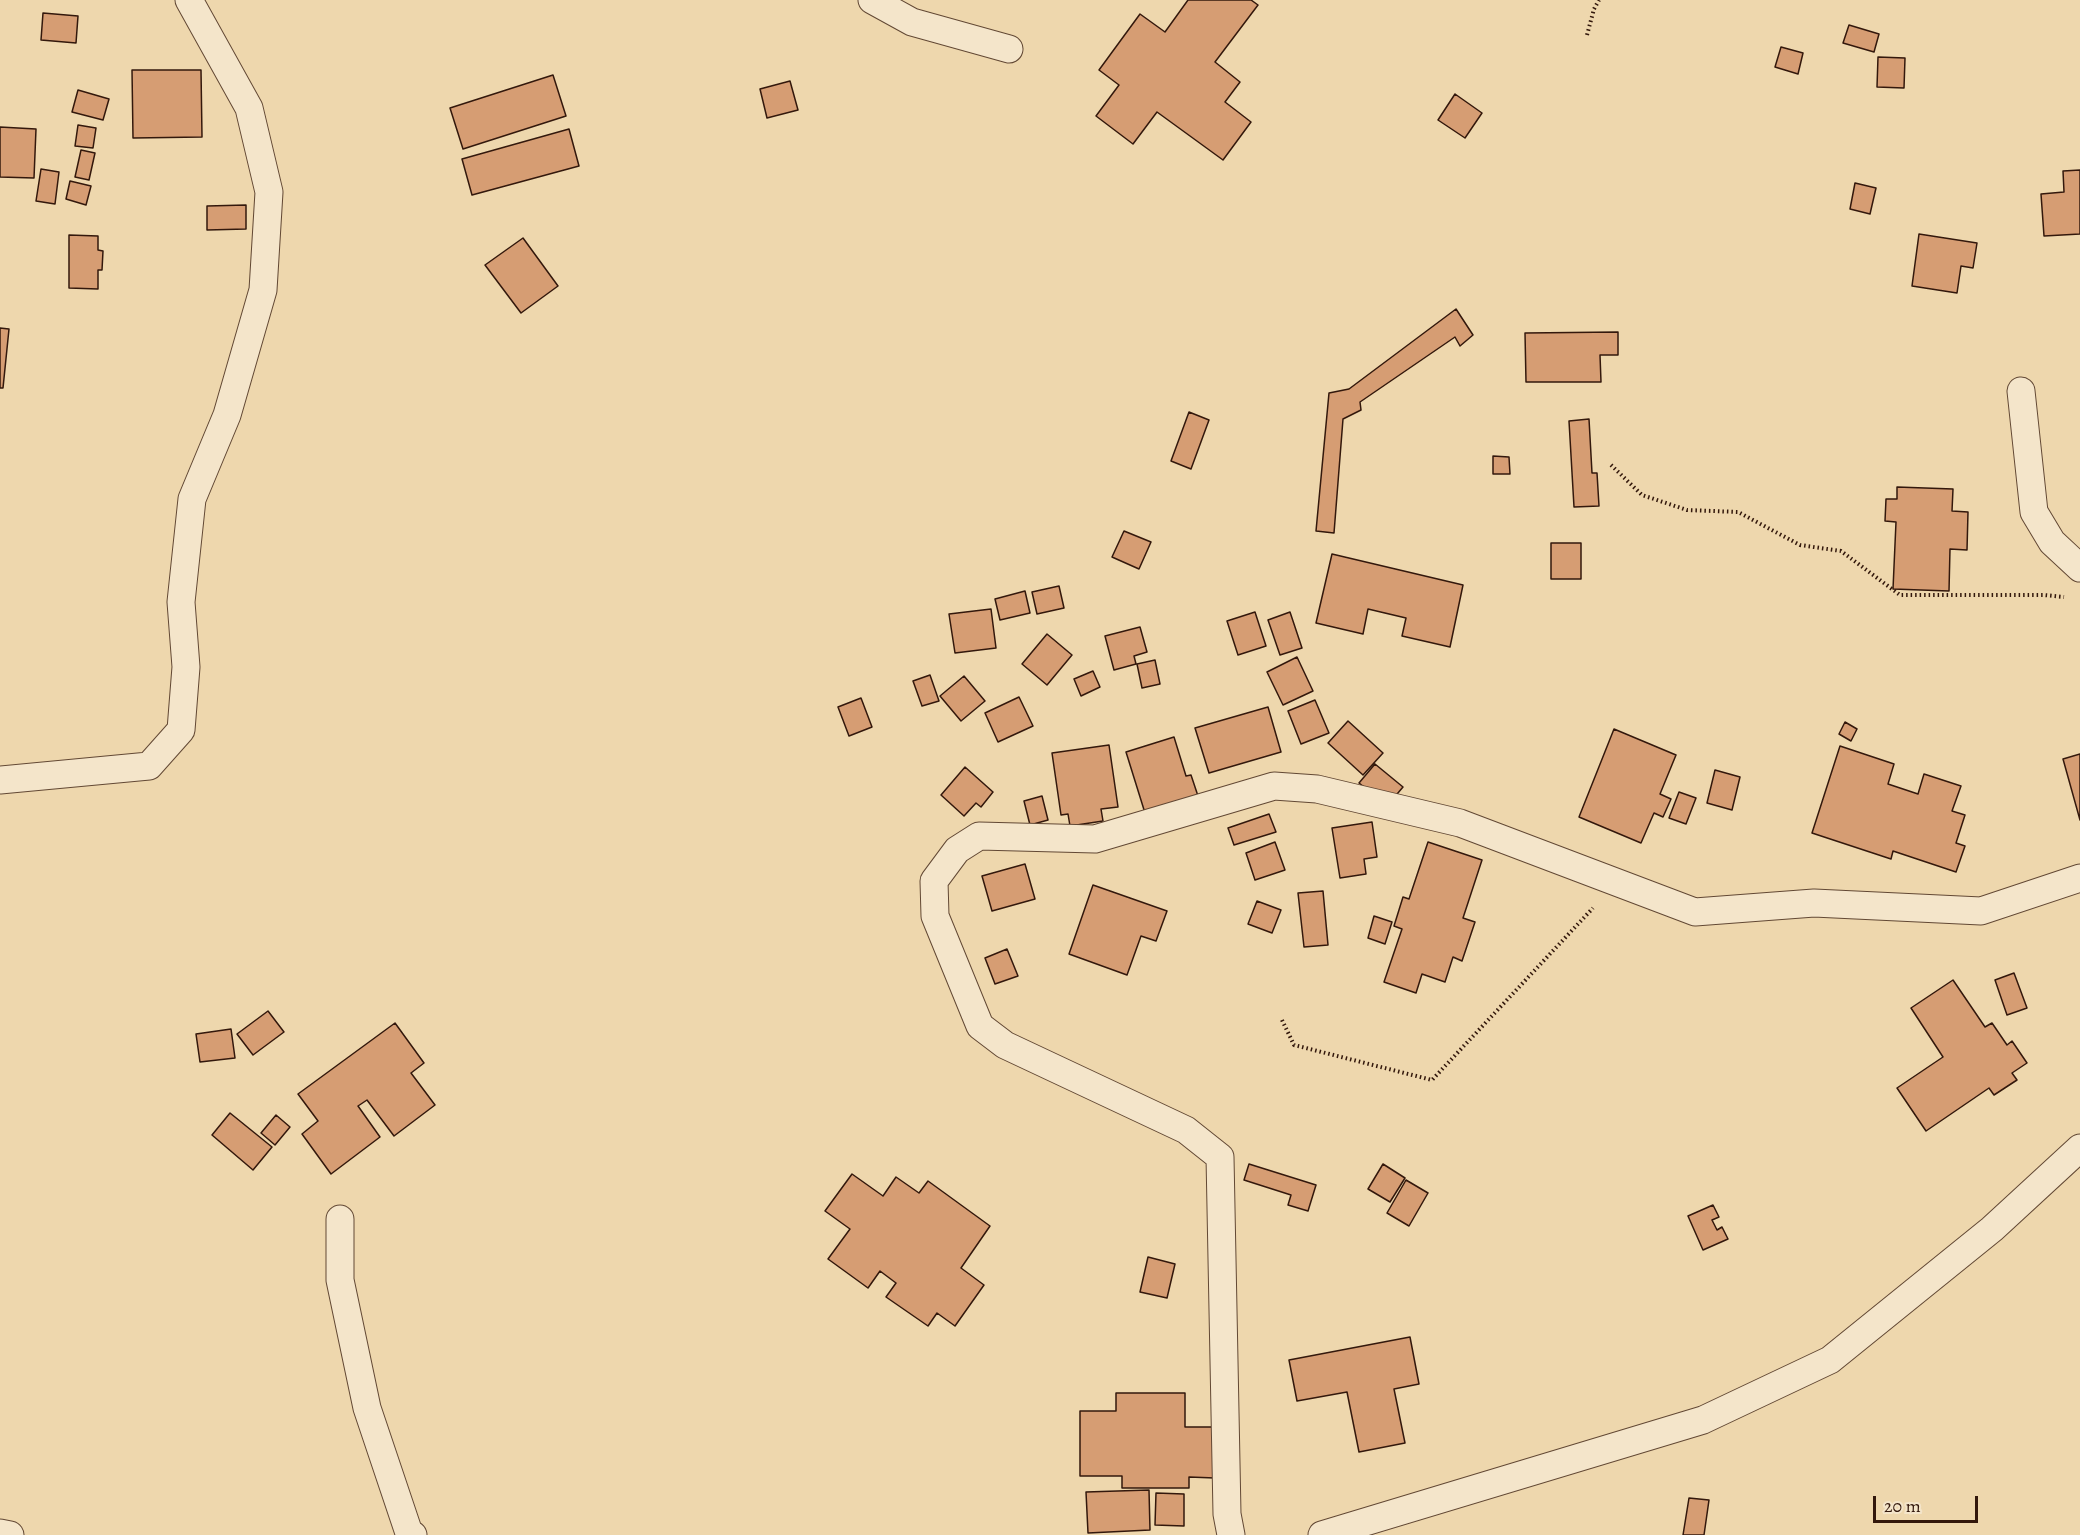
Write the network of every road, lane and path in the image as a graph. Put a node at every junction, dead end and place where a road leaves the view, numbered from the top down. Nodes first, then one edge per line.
1 (189, 0) edge
2 (872, 0) edge
3 (1599, 0) edge
4 (1587, 35) dead end
5 (1009, 48) dead end
6 (2021, 391) dead end
7 (1611, 465) dead end
8 (2080, 568) edge
9 (2071, 597) dead end
10 (0, 780) edge
11 (2080, 878) edge
12 (1610, 880) junction
13 (1282, 1020) dead end
14 (2080, 1148) edge
15 (340, 1219) dead end
16 (0, 1533) edge
17 (10, 1535) edge
18 (413, 1535) edge
19 (1231, 1535) edge
20 (1322, 1535) edge

1 - 10 street
2 - 5 street
3 - 4 path
6 - 8 street
7 - 9 path
11 - 12 street
12 - 13 path
12 - 19 street
14 - 20 street
15 - 18 street
16 - 17 street

